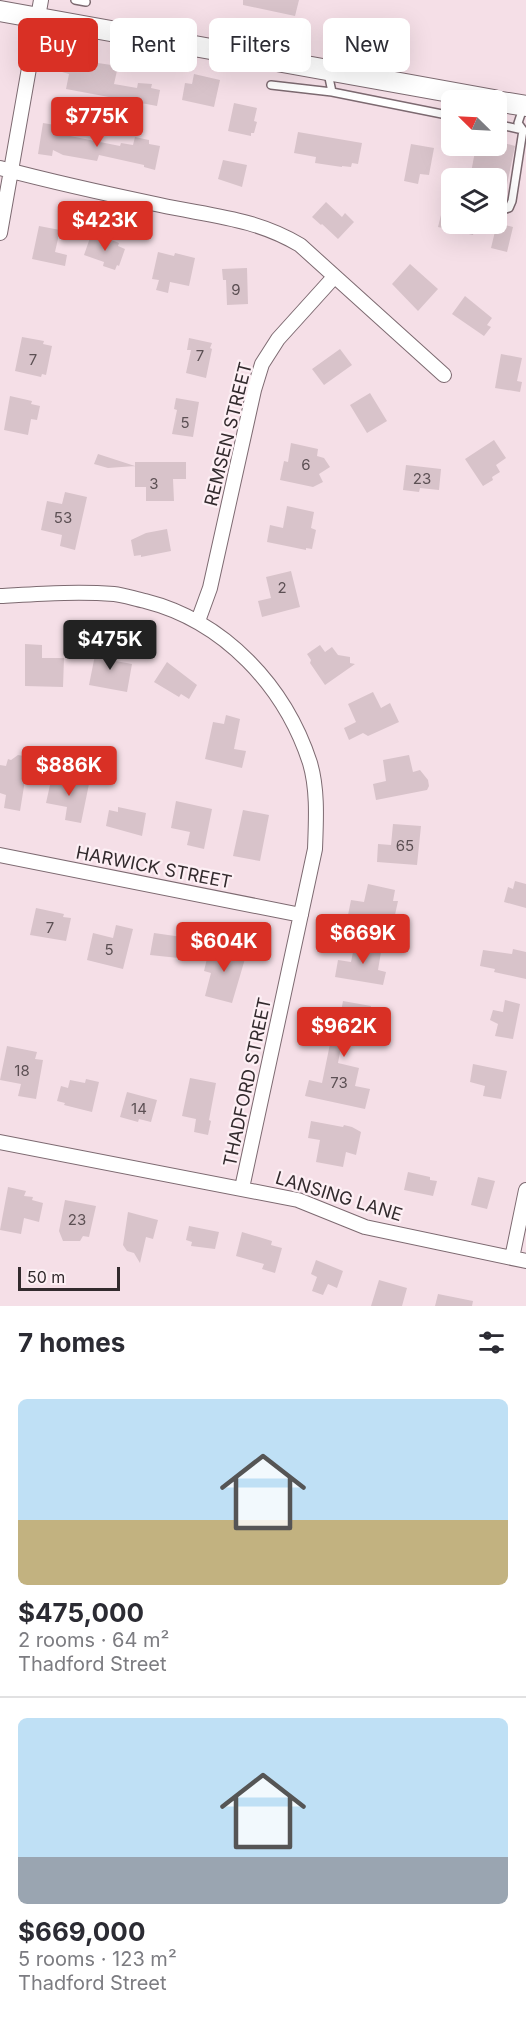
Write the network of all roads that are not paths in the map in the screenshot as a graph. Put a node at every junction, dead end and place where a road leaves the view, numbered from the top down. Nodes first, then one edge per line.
1 (75, 0) edge
2 (86, 2) dead end
3 (40, 9) edge
4 (0, 11) edge
5 (323, 70) edge
6 (328, 72) edge
7 (334, 72) edge
8 (271, 85) dead end
9 (441, 91) edge
10 (332, 92) junction
11 (507, 103) edge
12 (525, 106) edge
13 (441, 114) edge
14 (507, 126) edge
15 (524, 130) edge
16 (6, 170) edge
17 (507, 208) edge
18 (0, 233) edge
19 (334, 277) junction
20 (444, 375) dead end
21 (0, 596) edge
22 (198, 621) junction
23 (0, 855) edge
24 (301, 915) junction
25 (0, 1142) edge
26 (242, 1188) junction
27 (526, 1190) edge
28 (519, 1259) edge

1 - 2 lane
3 - 4 main road
3 - 5 main road
3 - 16 street
6 - 10 lane
7 - 9 main road
8 - 10 lane
10 - 13 lane
11 - 12 main road
12 - 15 lane
14 - 15 lane
15 - 17 lane
16 - 18 street
16 - 19 street
19 - 20 street
19 - 22 street, REMSEN STREET
21 - 22 street, THADFORD STREET
22 - 24 street, THADFORD STREET
23 - 24 street, HARWICK STREET
24 - 26 street, THADFORD STREET
25 - 26 street, LANSING LANE
26 - 28 street, LANSING LANE
27 - 28 street

